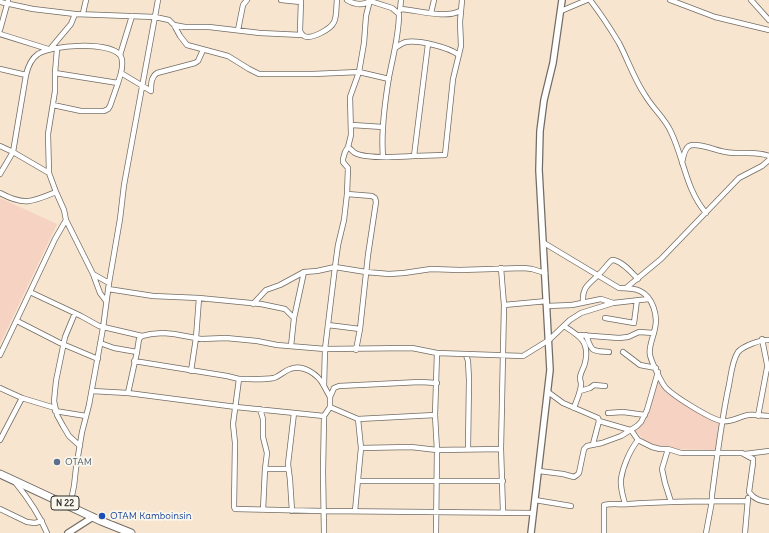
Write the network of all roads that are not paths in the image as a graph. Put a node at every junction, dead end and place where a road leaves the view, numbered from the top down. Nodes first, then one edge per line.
1 (86, 0) edge
2 (158, 0) edge
3 (247, 0) edge
4 (281, 0) edge
5 (336, 0) edge
6 (347, 0) edge
7 (401, 0) edge
8 (434, 0) edge
9 (462, 0) edge
10 (562, 0) edge
11 (586, 0) edge
12 (590, 0) edge
13 (670, 0) edge
14 (752, 0) edge
15 (301, 1) edge
16 (370, 1) edge
17 (0, 2) edge
18 (8, 2) edge
19 (400, 11) junction
20 (460, 11) junction
21 (561, 11) junction
22 (83, 13) junction
23 (431, 13) junction
24 (75, 14) junction
25 (132, 16) junction
26 (155, 17) junction
27 (769, 20) edge
28 (174, 25) junction
29 (0, 30) edge
30 (238, 30) junction
31 (769, 30) edge
32 (0, 34) edge
33 (302, 35) junction
34 (428, 44) junction
35 (395, 48) junction
36 (49, 49) junction
37 (57, 49) junction
38 (203, 50) junction
39 (120, 55) junction
40 (459, 55) junction
41 (0, 69) edge
42 (359, 72) junction
43 (121, 73) junction
44 (26, 74) junction
45 (55, 74) junction
46 (389, 80) junction
47 (118, 83) junction
48 (142, 86) junction
49 (53, 105) junction
50 (352, 125) junction
51 (383, 127) junction
52 (0, 146) edge
53 (348, 147) junction
54 (13, 152) junction
55 (382, 156) junction
56 (414, 156) junction
57 (769, 156) edge
58 (769, 160) edge
59 (682, 164) junction
60 (49, 173) junction
61 (0, 174) edge
62 (56, 192) junction
63 (0, 193) edge
64 (347, 194) junction
65 (706, 213) junction
66 (66, 220) junction
67 (544, 244) junction
68 (335, 267) junction
69 (501, 268) junction
70 (304, 272) junction
71 (366, 272) junction
72 (545, 273) junction
73 (93, 274) junction
74 (599, 275) junction
75 (638, 279) junction
76 (109, 283) junction
77 (626, 288) junction
78 (108, 290) junction
79 (30, 292) junction
80 (199, 298) junction
81 (649, 299) junction
82 (637, 300) junction
83 (106, 301) junction
84 (583, 302) junction
85 (547, 303) junction
86 (613, 303) junction
87 (253, 304) junction
88 (504, 305) junction
89 (75, 314) junction
90 (294, 318) junction
91 (605, 318) dead end
92 (17, 320) junction
93 (328, 325) junction
94 (564, 326) junction
95 (103, 328) junction
96 (360, 329) junction
97 (654, 333) junction
98 (578, 335) junction
99 (586, 335) junction
100 (142, 336) junction
101 (196, 338) junction
102 (549, 340) junction
103 (762, 340) junction
104 (769, 340) edge
105 (100, 343) junction
106 (64, 345) junction
107 (290, 346) junction
108 (325, 349) junction
109 (356, 350) junction
110 (136, 352) junction
111 (609, 352) dead end
112 (623, 352) dead end
113 (437, 353) junction
114 (0, 355) edge
115 (466, 355) junction
116 (503, 356) junction
117 (98, 359) junction
118 (134, 361) junction
119 (768, 369) edge
120 (191, 370) junction
121 (657, 370) junction
122 (239, 379) junction
123 (436, 383) junction
124 (324, 386) junction
125 (605, 386) dead end
126 (0, 388) edge
127 (92, 391) junction
128 (580, 391) junction
129 (548, 392) junction
130 (128, 393) junction
131 (330, 397) junction
132 (22, 398) junction
133 (236, 407) junction
134 (330, 407) junction
135 (574, 408) junction
136 (260, 409) junction
137 (55, 410) junction
138 (294, 413) junction
139 (608, 413) dead end
140 (435, 415) junction
141 (645, 415) junction
142 (86, 416) junction
143 (324, 416) junction
144 (758, 416) junction
145 (769, 416) edge
146 (358, 419) junction
147 (599, 421) junction
148 (721, 421) junction
149 (631, 430) junction
150 (0, 440) edge
151 (638, 440) junction
152 (593, 444) junction
153 (80, 446) junction
154 (361, 448) junction
155 (468, 449) junction
156 (501, 449) junction
157 (668, 449) junction
158 (437, 450) junction
159 (769, 452) edge
160 (717, 453) junction
161 (746, 454) junction
162 (265, 469) junction
163 (288, 469) junction
164 (539, 471) junction
165 (0, 474) edge
166 (14, 480) junction
167 (359, 481) junction
168 (437, 481) junction
169 (502, 481) junction
170 (749, 492) junction
171 (535, 500) junction
172 (712, 501) junction
173 (748, 501) junction
174 (671, 502) junction
175 (769, 502) edge
176 (625, 504) junction
177 (70, 505) junction
178 (571, 506) dead end
179 (0, 509) edge
180 (264, 510) junction
181 (292, 511) junction
182 (323, 511) junction
183 (355, 511) junction
184 (436, 511) junction
185 (503, 512) junction
186 (533, 513) junction
187 (93, 517) junction
188 (42, 520) junction
189 (47, 533) edge
190 (68, 533) edge
191 (131, 533) edge
192 (324, 533) edge
193 (436, 533) edge
194 (531, 533) edge
195 (604, 533) edge
196 (706, 533) edge
197 (746, 533) edge

1 - 22 street
2 - 26 street
3 - 30 street
4 - 15 street
5 - 33 street
6 - 16 street
7 - 19 street
8 - 23 street
9 - 20 street
10 - 21 street
11 - 21 street
12 - 59 street
13 - 31 street
14 - 27 street
15 - 33 street
16 - 19 street
16 - 42 street
17 - 18 street
18 - 24 street
18 - 29 street
19 - 23 street
19 - 35 street
20 - 23 street
20 - 40 street
21 - 67 street
22 - 24 street
22 - 25 street
24 - 36 street
25 - 26 street
25 - 39 street
26 - 28 street
26 - 48 street
28 - 30 street
28 - 38 street
30 - 33 street
32 - 36 street
34 - 35 street
34 - 40 street
34 - 56 street
35 - 46 street
36 - 37 street
36 - 44 street
37 - 39 street
37 - 45 street
38 - 42 street
38 - 48 street
39 - 43 street
40 - 56 street
41 - 44 street
42 - 46 street
42 - 50 street
43 - 47 street
43 - 48 street
44 - 54 street
45 - 47 street
45 - 49 street
46 - 51 street
47 - 49 street
48 - 76 street
49 - 60 street
50 - 51 street
50 - 53 street
51 - 55 street
52 - 54 street
53 - 55 street
53 - 64 street
54 - 60 street
54 - 61 street
55 - 56 street
57 - 59 street
58 - 65 street
59 - 65 street
60 - 62 street
62 - 63 street
62 - 66 street
64 - 68 street
64 - 71 street
65 - 75 street
66 - 73 street
66 - 79 street
67 - 72 street
67 - 74 street
68 - 70 street
68 - 71 street
68 - 93 street
69 - 71 street
69 - 72 street
69 - 88 street
70 - 87 street
70 - 90 street
71 - 96 street
72 - 85 street
73 - 76 street
73 - 83 street
74 - 75 street
74 - 77 street
74 - 84 street
75 - 77 street
76 - 78 street
77 - 81 street
78 - 80 street
78 - 83 street
79 - 89 street
79 - 92 street
80 - 87 street
80 - 101 street
81 - 82 street
81 - 97 street
82 - 86 street
82 - 91 street
83 - 95 street
84 - 85 street
84 - 86 street
85 - 88 street
85 - 102 street
86 - 94 street
87 - 90 street
88 - 116 street
89 - 95 street
89 - 106 street
90 - 107 street
92 - 106 street
92 - 114 street
93 - 96 street
93 - 108 street
94 - 98 street
94 - 102 street
95 - 100 street
95 - 105 street
96 - 109 street
97 - 99 street
97 - 121 street
98 - 99 street
98 - 128 street
99 - 111 street
100 - 101 street
100 - 110 street
101 - 107 street
101 - 120 street
102 - 116 street
102 - 129 street
103 - 104 street
103 - 119 street
103 - 148 street
105 - 110 street
105 - 117 street
106 - 117 street
106 - 137 street
107 - 108 street
108 - 109 street
108 - 124 street
109 - 113 street
110 - 118 street
112 - 121 street
113 - 115 street
113 - 123 street
115 - 116 street
115 - 155 street
116 - 156 street
117 - 127 street
118 - 120 street
118 - 130 street
119 - 144 street
120 - 122 street
121 - 141 street
121 - 148 street
122 - 124 street
122 - 133 street
123 - 131 street
123 - 140 street
124 - 131 street
125 - 128 street
126 - 132 street
127 - 130 street
127 - 142 street
128 - 135 street
129 - 135 street
129 - 164 street
130 - 133 street
131 - 134 street
132 - 137 street
132 - 150 street
133 - 136 street
133 - 180 street
134 - 143 street
134 - 146 street
135 - 147 street
136 - 138 street
136 - 162 street
137 - 142 street
137 - 153 street
138 - 143 street
138 - 163 street
139 - 141 street
140 - 146 street
140 - 158 street
141 - 149 street
142 - 153 street
143 - 182 street
144 - 145 street
144 - 148 street
146 - 154 street
147 - 149 street
147 - 152 street
148 - 160 street
149 - 151 street
149 - 152 street
151 - 157 street
151 - 176 street
152 - 164 street
153 - 177 street
154 - 158 street
154 - 167 street
155 - 156 street
155 - 158 street
156 - 169 street
157 - 160 street
157 - 174 street
158 - 168 street
159 - 161 street
160 - 161 street
160 - 172 street
161 - 170 street
162 - 163 street
162 - 180 street
163 - 181 street
164 - 171 street
165 - 166 main road, N 22
166 - 177 main road, N 22
166 - 188 street
167 - 168 street
167 - 183 street
168 - 169 street
168 - 184 street
169 - 185 street
170 - 173 street
170 - 175 street
171 - 178 street
171 - 186 street
172 - 173 street
172 - 174 street
172 - 196 street
173 - 197 street
174 - 176 street
176 - 195 street
177 - 187 main road, N 22
179 - 188 street
180 - 181 street
181 - 182 street
182 - 183 street
182 - 192 street
183 - 184 street
184 - 185 street
184 - 193 street
185 - 186 street
186 - 194 street
187 - 190 street
187 - 191 main road, N 22
188 - 189 street

